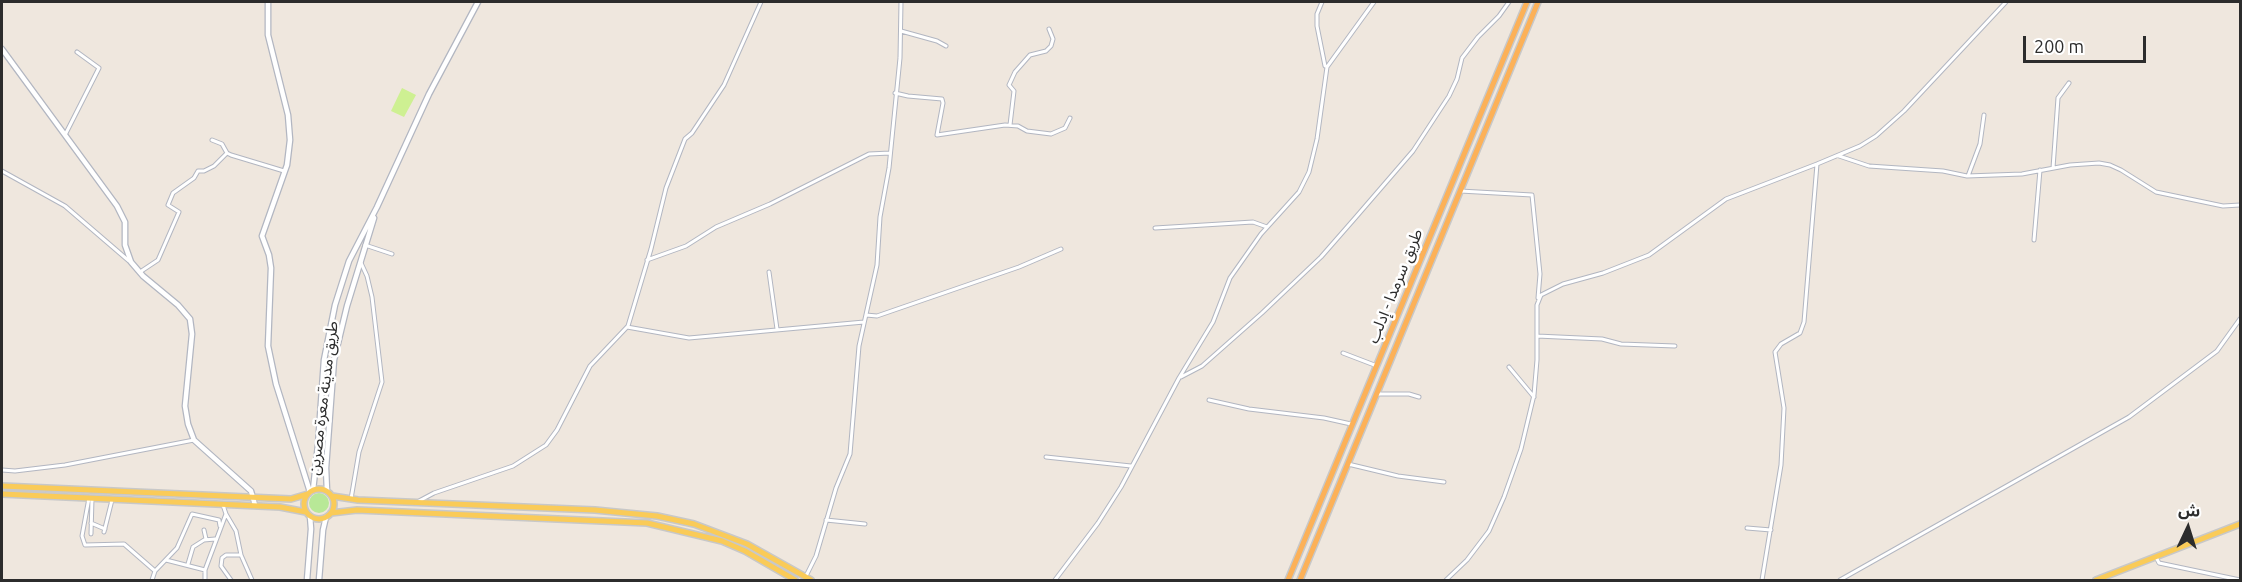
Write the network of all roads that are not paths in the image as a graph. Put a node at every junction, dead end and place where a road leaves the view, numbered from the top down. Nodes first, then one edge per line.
1 (268, 2) edge
2 (478, 2) edge
3 (761, 2) edge
4 (901, 2) edge
5 (1322, 2) edge
6 (1374, 2) edge
7 (1509, 2) edge
8 (1527, 2) edge
9 (1538, 2) edge
10 (2006, 2) edge
11 (1049, 29) dead end
12 (901, 31) junction
13 (945, 46) dead end
14 (2, 49) edge
15 (77, 52) dead end
16 (1327, 68) junction
17 (2069, 83) dead end
18 (1492, 85) junction
19 (1502, 88) junction
20 (895, 93) junction
21 (1984, 115) dead end
22 (1070, 118) dead end
23 (1010, 126) junction
24 (64, 137) junction
25 (212, 140) dead end
26 (227, 153) junction
27 (890, 153) junction
28 (1837, 156) junction
29 (1817, 164) junction
30 (2053, 168) junction
31 (2040, 170) junction
32 (2, 171) edge
33 (284, 171) junction
34 (1967, 176) junction
35 (1459, 191) junction
36 (2241, 205) edge
37 (377, 207) junction
38 (1267, 227) junction
39 (1155, 228) dead end
40 (2034, 240) dead end
41 (365, 245) junction
42 (1061, 249) dead end
43 (393, 254) dead end
44 (647, 260) junction
45 (131, 262) junction
46 (361, 263) junction
47 (769, 272) dead end
48 (140, 273) junction
49 (1538, 300) junction
50 (866, 315) junction
51 (2241, 319) edge
52 (864, 322) junction
53 (627, 327) junction
54 (777, 330) junction
55 (1537, 336) junction
56 (1675, 346) dead end
57 (1343, 353) dead end
58 (1377, 366) junction
59 (1509, 367) dead end
60 (1179, 378) junction
61 (1377, 393) junction
62 (1419, 397) dead end
63 (1534, 397) junction
64 (1209, 400) dead end
65 (1353, 424) junction
66 (194, 440) junction
67 (1046, 457) dead end
68 (1348, 464) junction
69 (1131, 466) junction
70 (2, 470) edge
71 (1444, 482) dead end
72 (2, 486) edge
73 (310, 492) junction
74 (329, 493) junction
75 (2, 494) edge
76 (90, 498) junction
77 (254, 498) junction
78 (351, 499) junction
79 (112, 500) junction
80 (416, 503) junction
81 (223, 505) junction
82 (255, 505) junction
83 (226, 514) junction
84 (308, 514) junction
85 (329, 515) junction
86 (826, 520) junction
87 (91, 523) junction
88 (866, 524) dead end
89 (2241, 524) edge
90 (220, 526) junction
91 (1747, 528) dead end
92 (204, 530) dead end
93 (1771, 530) junction
94 (92, 534) dead end
95 (215, 539) junction
96 (206, 540) junction
97 (241, 555) junction
98 (2156, 557) junction
99 (166, 560) junction
100 (188, 564) junction
101 (205, 570) junction
102 (155, 571) junction
103 (806, 576) junction
104 (152, 580) edge
105 (205, 580) edge
106 (231, 580) edge
107 (252, 580) edge
108 (307, 580) edge
109 (319, 580) edge
110 (795, 580) edge
111 (811, 580) edge
112 (1055, 580) edge
113 (1288, 580) edge
114 (1300, 580) edge
115 (1446, 580) edge
116 (1762, 580) edge
117 (1840, 580) edge
118 (2096, 580) edge
119 (2241, 580) edge

1 - 33 street
2 - 37 street, طريق مدينة معرة مصرين
3 - 44 street
4 - 12 street
5 - 16 street
6 - 16 street
7 - 60 street
8 - 18 highway, طريق سرمدا - إدلب
9 - 19 highway, طريق سرمدا - إدلب
10 - 28 street
11 - 23 street
12 - 13 street
12 - 20 street
14 - 24 street
15 - 24 street
16 - 38 street
17 - 30 street
18 - 19 highway
18 - 58 highway, طريق سرمدا - إدلب
19 - 35 highway, طريق سرمدا - إدلب
20 - 23 street
20 - 27 street
21 - 34 street
22 - 23 street
24 - 45 street
25 - 26 street
26 - 33 street
26 - 48 street
27 - 44 street
27 - 50 street
28 - 29 street
28 - 34 street
29 - 49 street
29 - 93 street
30 - 31 street
30 - 36 street
31 - 34 street
31 - 40 street
32 - 45 street
33 - 73 street
35 - 49 street
35 - 61 highway, طريق سرمدا - إدلب
37 - 41 street, طريق مدينة معرة مصرين
37 - 73 street, طريق مدينة معرة مصرين
38 - 39 street
38 - 60 street
41 - 43 street
41 - 46 street, طريق مدينة معرة مصرين
42 - 50 street
44 - 53 street
45 - 48 street
46 - 74 street, طريق مدينة معرة مصرين
46 - 78 street
47 - 54 street
48 - 66 street
49 - 55 street
50 - 52 street
51 - 117 street
52 - 54 street
52 - 86 street
53 - 54 street
53 - 80 street
55 - 56 street
55 - 63 street
57 - 58 street
58 - 65 highway, طريق سرمدا - إدلب
59 - 63 street
60 - 69 street
61 - 62 street
61 - 68 highway, طريق سرمدا - إدلب
63 - 115 street
64 - 65 street
65 - 113 highway, طريق سرمدا - إدلب
66 - 70 street
66 - 77 street
67 - 69 street
68 - 71 street
68 - 114 highway, طريق سرمدا - إدلب
69 - 112 street
72 - 77 main road
73 - 74 main road
73 - 77 main road
73 - 84 main road
74 - 78 main road
74 - 85 main road
75 - 76 main road
76 - 79 main road
76 - 87 street
76 - 102 street
77 - 82 street
78 - 80 main road
79 - 81 main road
79 - 87 street
80 - 103 main road
81 - 82 main road
81 - 83 street
82 - 84 main road
83 - 90 street
83 - 97 street
84 - 85 main road
84 - 108 street
85 - 109 street
85 - 110 main road
86 - 88 street
86 - 103 street
87 - 94 street
89 - 98 main road
90 - 95 street
90 - 99 street
91 - 93 street
92 - 96 street
93 - 116 street
95 - 96 street
95 - 101 street
96 - 100 street
97 - 106 street
97 - 107 street
98 - 118 main road
98 - 119 street
99 - 100 street
99 - 102 street
100 - 101 street
101 - 105 street
102 - 104 street
103 - 111 main road

